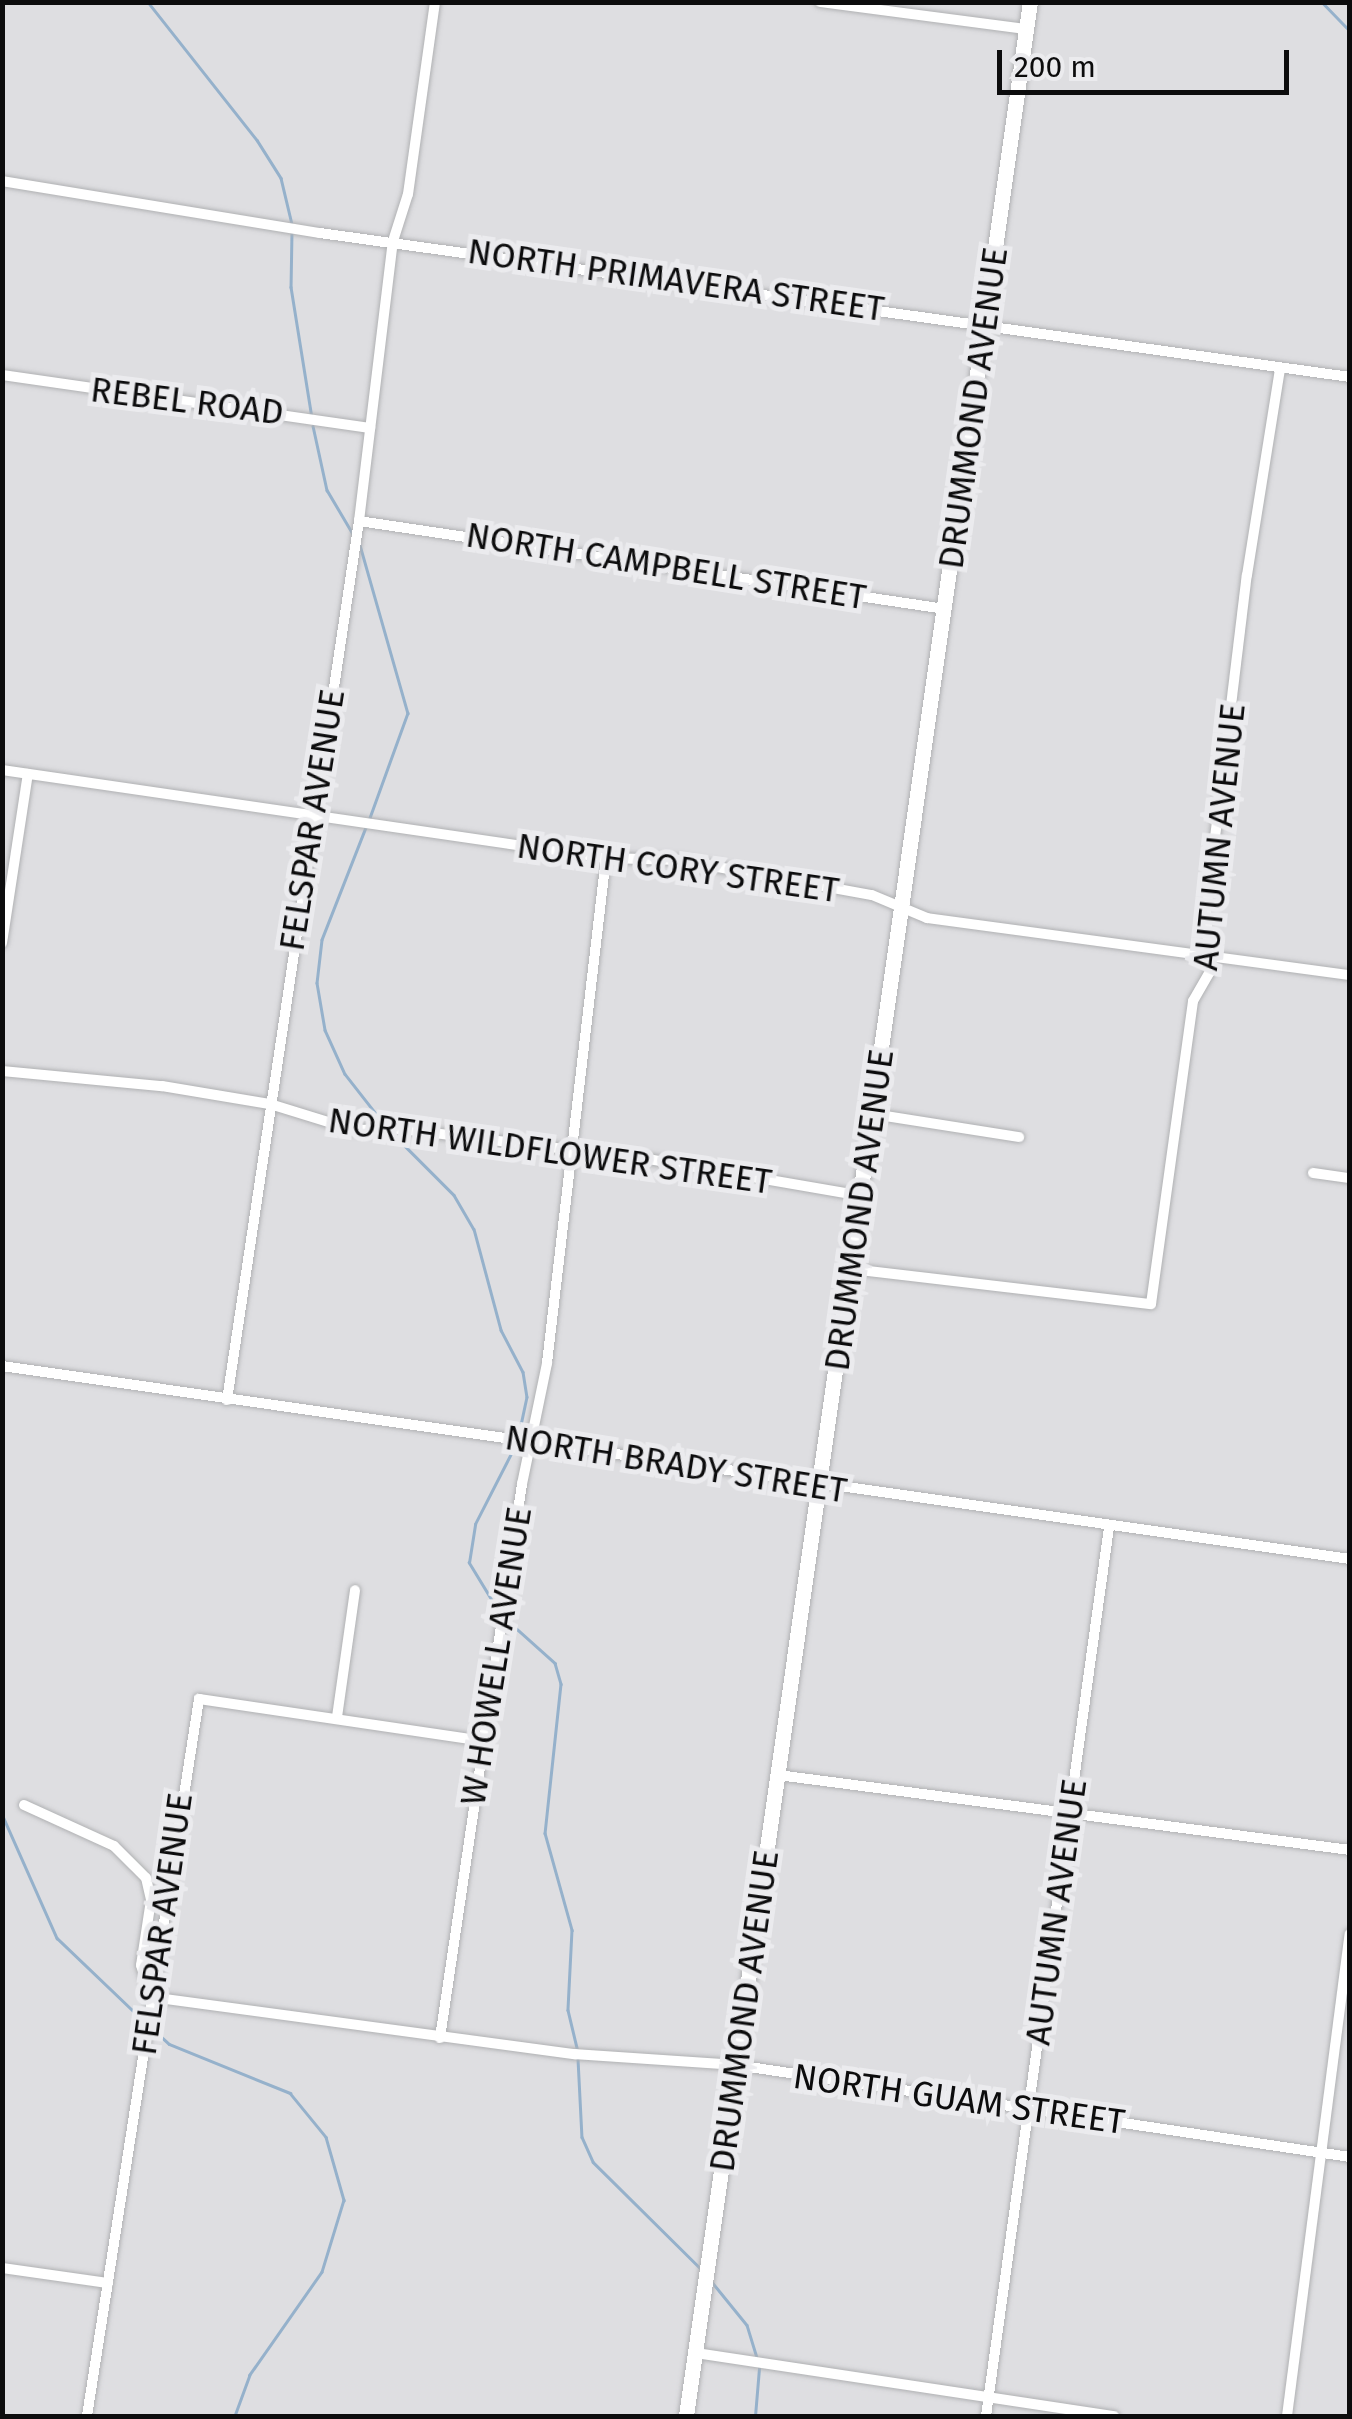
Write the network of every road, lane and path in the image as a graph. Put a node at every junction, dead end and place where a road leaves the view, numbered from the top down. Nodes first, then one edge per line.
1 (435, 2) edge
2 (820, 2) edge
3 (1030, 2) edge
4 (1026, 30) junction
5 (2, 181) edge
6 (394, 241) junction
7 (984, 323) junction
8 (1280, 368) junction
9 (2, 376) edge
10 (1350, 377) edge
11 (370, 428) junction
12 (359, 521) junction
13 (944, 609) junction
14 (2, 770) edge
15 (28, 774) junction
16 (312, 816) junction
17 (606, 858) junction
18 (902, 906) junction
19 (2, 943) edge
20 (1212, 956) junction
21 (1350, 975) edge
22 (2, 1071) edge
23 (270, 1104) junction
24 (873, 1114) junction
25 (1019, 1137) dead end
26 (572, 1150) junction
27 (1313, 1173) dead end
28 (1350, 1178) edge
29 (862, 1196) junction
30 (852, 1269) junction
31 (2, 1366) edge
32 (227, 1400) junction
33 (532, 1442) junction
34 (818, 1486) junction
35 (1109, 1527) junction
36 (1350, 1559) edge
37 (355, 1590) dead end
38 (337, 1718) junction
39 (482, 1741) junction
40 (778, 1775) junction
41 (24, 1805) dead end
42 (1069, 1815) junction
43 (1350, 1850) edge
44 (1350, 1934) edge
45 (150, 1997) junction
46 (440, 2038) junction
47 (736, 2065) junction
48 (1028, 2109) junction
49 (1322, 2153) junction
50 (1350, 2157) edge
51 (2, 2268) edge
52 (108, 2283) junction
53 (696, 2353) junction
54 (989, 2398) junction
55 (88, 2416) edge
56 (686, 2416) edge
57 (986, 2416) edge
58 (1114, 2416) edge
59 (1287, 2416) edge

1 - 6 street, FELSPAR AVENUE
2 - 4 street
3 - 4 street, DRUMMOND AVENUE
4 - 7 street, DRUMMOND AVENUE
5 - 6 street, NORTH PRIMAVERA STREET
6 - 7 street, NORTH PRIMAVERA STREET
6 - 11 street, FELSPAR AVENUE
7 - 8 street, NORTH PRIMAVERA STREET
7 - 13 street, DRUMMOND AVENUE
8 - 10 street, NORTH PRIMAVERA STREET
8 - 20 street, AUTUMN AVENUE
9 - 11 street, REBEL ROAD
11 - 12 street, FELSPAR AVENUE
12 - 13 street, NORTH CAMPBELL STREET
12 - 16 street, FELSPAR AVENUE
13 - 18 street, DRUMMOND AVENUE
14 - 15 street, NORTH CORY STREET
15 - 16 street, NORTH CORY STREET
15 - 19 street
16 - 17 street, NORTH CORY STREET
16 - 23 street, FELSPAR AVENUE
17 - 18 street, NORTH CORY STREET
17 - 26 street, W HOWELL AVENUE
18 - 20 street, NORTH CORY STREET
18 - 24 street, DRUMMOND AVENUE
20 - 21 street, NORTH CORY STREET
20 - 30 street, AUTUMN AVENUE
22 - 23 street, NORTH WILDFLOWER STREET
23 - 26 street, NORTH WILDFLOWER STREET
23 - 32 street, FELSPAR AVENUE
24 - 25 street
24 - 29 street, DRUMMOND AVENUE
26 - 29 street, NORTH WILDFLOWER STREET
26 - 33 street, W HOWELL AVENUE
27 - 28 street
29 - 30 street, DRUMMOND AVENUE
30 - 34 street, DRUMMOND AVENUE
31 - 32 street, NORTH BRADY STREET
32 - 33 street, NORTH BRADY STREET
33 - 34 street, NORTH BRADY STREET
33 - 39 street, W HOWELL AVENUE
34 - 35 street, NORTH BRADY STREET
34 - 40 street, DRUMMOND AVENUE
35 - 36 street, NORTH BRADY STREET
35 - 42 street, AUTUMN AVENUE
37 - 38 street
38 - 39 street
38 - 45 street, FELSPAR AVENUE
39 - 46 street, W HOWELL AVENUE
40 - 42 street
40 - 47 street, DRUMMOND AVENUE
41 - 45 street
42 - 43 street
42 - 48 street, AUTUMN AVENUE
44 - 49 street
45 - 46 street, NORTH GUAM STREET
45 - 52 street, FELSPAR AVENUE
46 - 47 street, NORTH GUAM STREET
47 - 48 street, NORTH GUAM STREET
47 - 53 street, DRUMMOND AVENUE
48 - 49 street, NORTH GUAM STREET
48 - 54 street, AUTUMN AVENUE
49 - 50 street, NORTH GUAM STREET
49 - 59 street
51 - 52 street
52 - 55 street, FELSPAR AVENUE
53 - 54 street
53 - 56 street, DRUMMOND AVENUE
54 - 57 street, AUTUMN AVENUE
54 - 58 street

